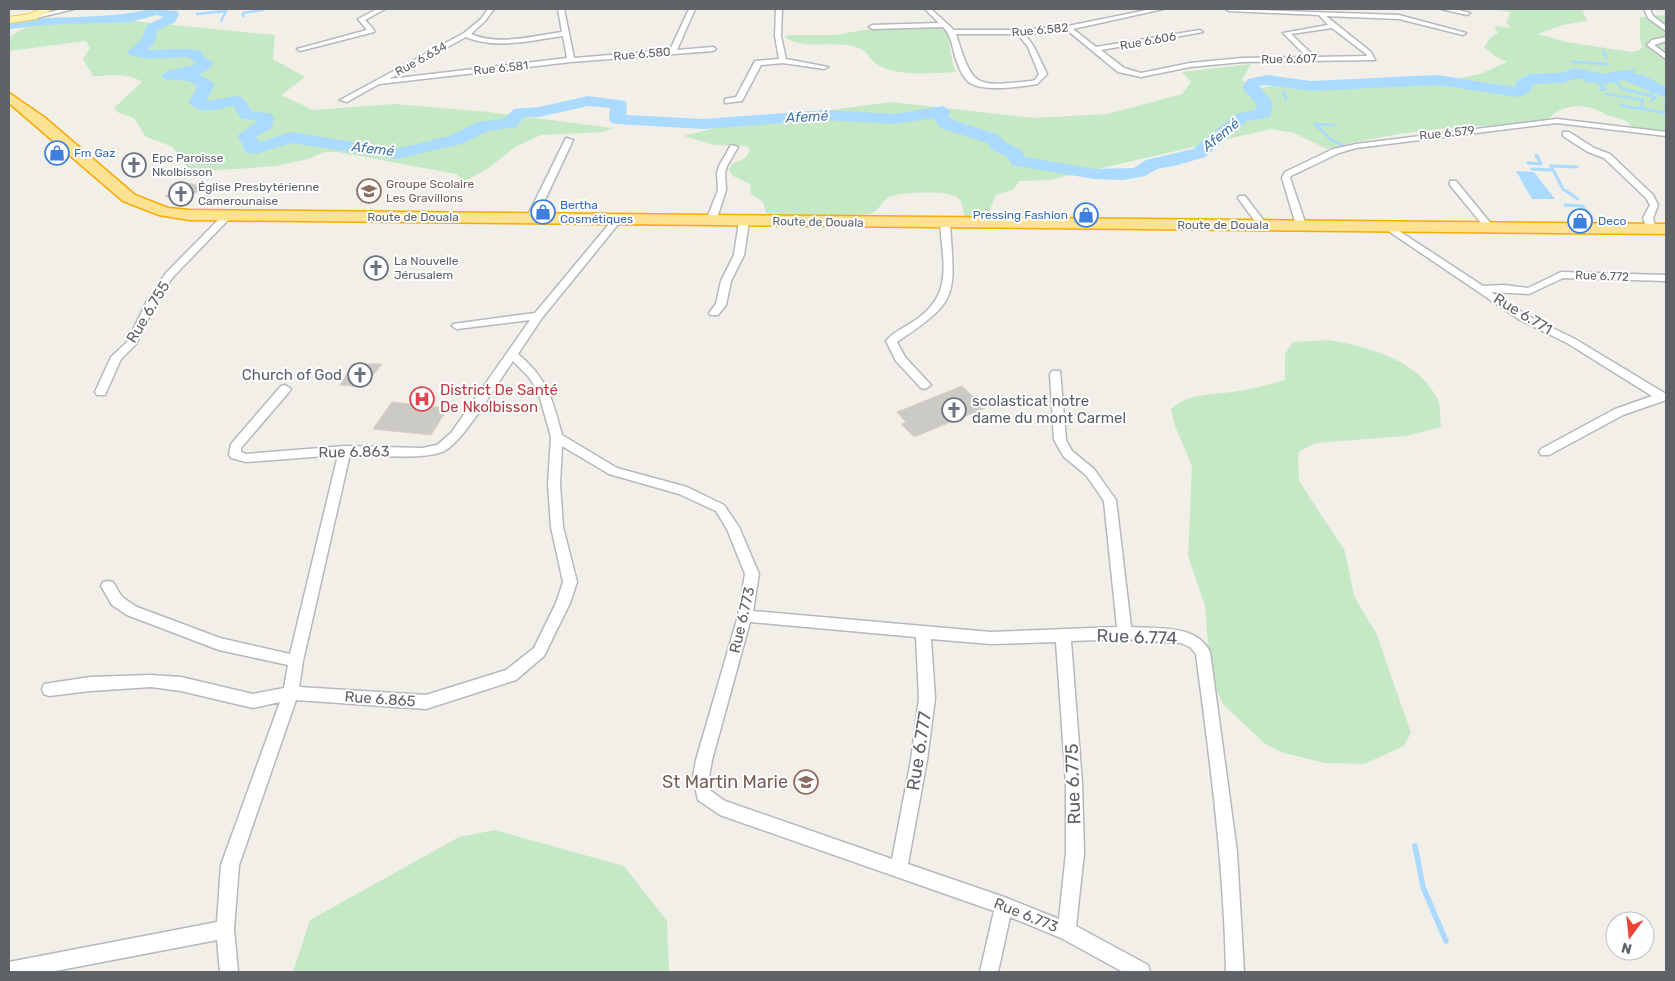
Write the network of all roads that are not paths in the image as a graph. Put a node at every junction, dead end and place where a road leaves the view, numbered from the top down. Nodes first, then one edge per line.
1 (47, 9) edge
2 (71, 9) edge
3 (382, 9) edge
4 (491, 9) edge
5 (561, 9) edge
6 (692, 9) edge
7 (779, 9) edge
8 (928, 9) edge
9 (1160, 9) edge
10 (1229, 9) edge
11 (1357, 9) edge
12 (1444, 9) edge
13 (1647, 9) edge
14 (1467, 13) dead end
15 (1322, 15) junction
16 (1367, 16) junction
17 (32, 17) junction
18 (9, 20) edge
19 (945, 25) junction
20 (1333, 26) junction
21 (872, 27) dead end
22 (1068, 28) junction
23 (1666, 29) edge
24 (9, 30) edge
25 (952, 32) junction
26 (1020, 32) junction
27 (1135, 32) dead end
28 (1200, 32) dead end
29 (567, 33) junction
30 (466, 34) junction
31 (1463, 34) dead end
32 (1666, 39) edge
33 (1149, 41) junction
34 (300, 49) dead end
35 (713, 49) dead end
36 (1096, 49) junction
37 (673, 51) junction
38 (1666, 57) edge
39 (1312, 58) junction
40 (570, 60) junction
41 (783, 61) junction
42 (824, 67) dead end
43 (379, 82) junction
44 (9, 98) edge
45 (344, 100) dead end
46 (728, 101) dead end
47 (1566, 134) dead end
48 (1666, 134) edge
49 (569, 140) dead end
50 (734, 148) dead end
51 (1453, 183) dead end
52 (1242, 198) dead end
53 (226, 217) junction
54 (531, 219) junction
55 (617, 220) junction
56 (711, 221) junction
57 (744, 222) junction
58 (945, 224) junction
59 (1262, 225) junction
60 (1301, 225) junction
61 (1387, 226) junction
62 (1489, 227) junction
63 (1659, 229) edge
64 (1666, 278) edge
65 (1482, 289) junction
66 (714, 312) dead end
67 (538, 316) junction
68 (457, 326) dead end
69 (512, 355) junction
70 (1056, 374) dead end
71 (925, 385) dead end
72 (285, 389) dead end
73 (101, 392) dead end
74 (1665, 397) edge
75 (557, 438) junction
76 (345, 450) junction
77 (1545, 452) dead end
78 (108, 586) dead end
79 (745, 616) junction
80 (923, 632) junction
81 (1125, 633) junction
82 (1063, 636) junction
83 (296, 661) junction
84 (49, 689) dead end
85 (291, 693) junction
86 (899, 868) junction
87 (1004, 906) junction
88 (225, 929) junction
89 (1067, 932) junction
90 (9, 971) edge
91 (229, 972) edge
92 (989, 972) edge
93 (1141, 972) edge
94 (1235, 972) edge

1 - 17 main road
2 - 17 street
3 - 34 street
4 - 30 street, Rue 6.634
5 - 29 street
6 - 37 street
7 - 41 street
8 - 19 street
9 - 22 street, Rue 6.582
10 - 15 street
11 - 16 street
12 - 14 street
13 - 23 street
15 - 16 street
15 - 20 street, Rue 6.607
16 - 31 street
17 - 18 main road
17 - 24 main road
19 - 21 street
19 - 25 street
20 - 39 street
20 - 39 street, Rue 6.607
22 - 26 street, Rue 6.582
22 - 36 street
25 - 26 street, Rue 6.582
25 - 26 street
27 - 33 street
28 - 33 street, Rue 6.606
29 - 30 street
29 - 40 street
30 - 43 street, Rue 6.634
32 - 38 street
33 - 36 street, Rue 6.606
35 - 37 street, Rue 6.580
36 - 39 street, Rue 6.607
37 - 40 street, Rue 6.580
40 - 43 street, Rue 6.581
41 - 42 street
41 - 46 street
43 - 45 street, Rue 6.634
44 - 53 highway, Route de Douala
47 - 63 street
48 - 60 street, Rue 6.579
49 - 54 street
50 - 56 street
51 - 62 street
52 - 59 street
53 - 54 highway, Route de Douala
53 - 73 street, Rue 6.755
54 - 55 highway, Route de Douala
55 - 56 highway, Route de Douala
55 - 67 street
56 - 57 highway, Route de Douala
57 - 58 highway, Route de Douala
57 - 66 street
58 - 59 highway, Route de Douala
58 - 71 street
59 - 60 highway, Route de Douala
60 - 61 highway, Route de Douala
61 - 62 highway, Route de Douala
61 - 65 street, Rue 6.771
62 - 63 highway, Route de Douala
64 - 65 street, Rue 6.772
65 - 74 street, Rue 6.771
67 - 68 street
67 - 69 street
69 - 75 street
69 - 76 street, Rue 6.863
70 - 81 street
72 - 76 street, Rue 6.863
74 - 77 street
75 - 79 street, Rue 6.773
75 - 85 street, Rue 6.865
76 - 83 street
78 - 83 street
79 - 80 street, Rue 6.774
79 - 86 street, Rue 6.773
80 - 82 street, Rue 6.774
80 - 86 street, Rue 6.777
81 - 82 street, Rue 6.774
81 - 94 street, Rue 6.774
82 - 89 street, Rue 6.775
83 - 85 street
84 - 85 street, Rue 6.865
85 - 88 street
86 - 87 street, Rue 6.773
87 - 89 street, Rue 6.773
87 - 92 street
88 - 90 street
88 - 91 street
89 - 93 street, Rue 6.773

